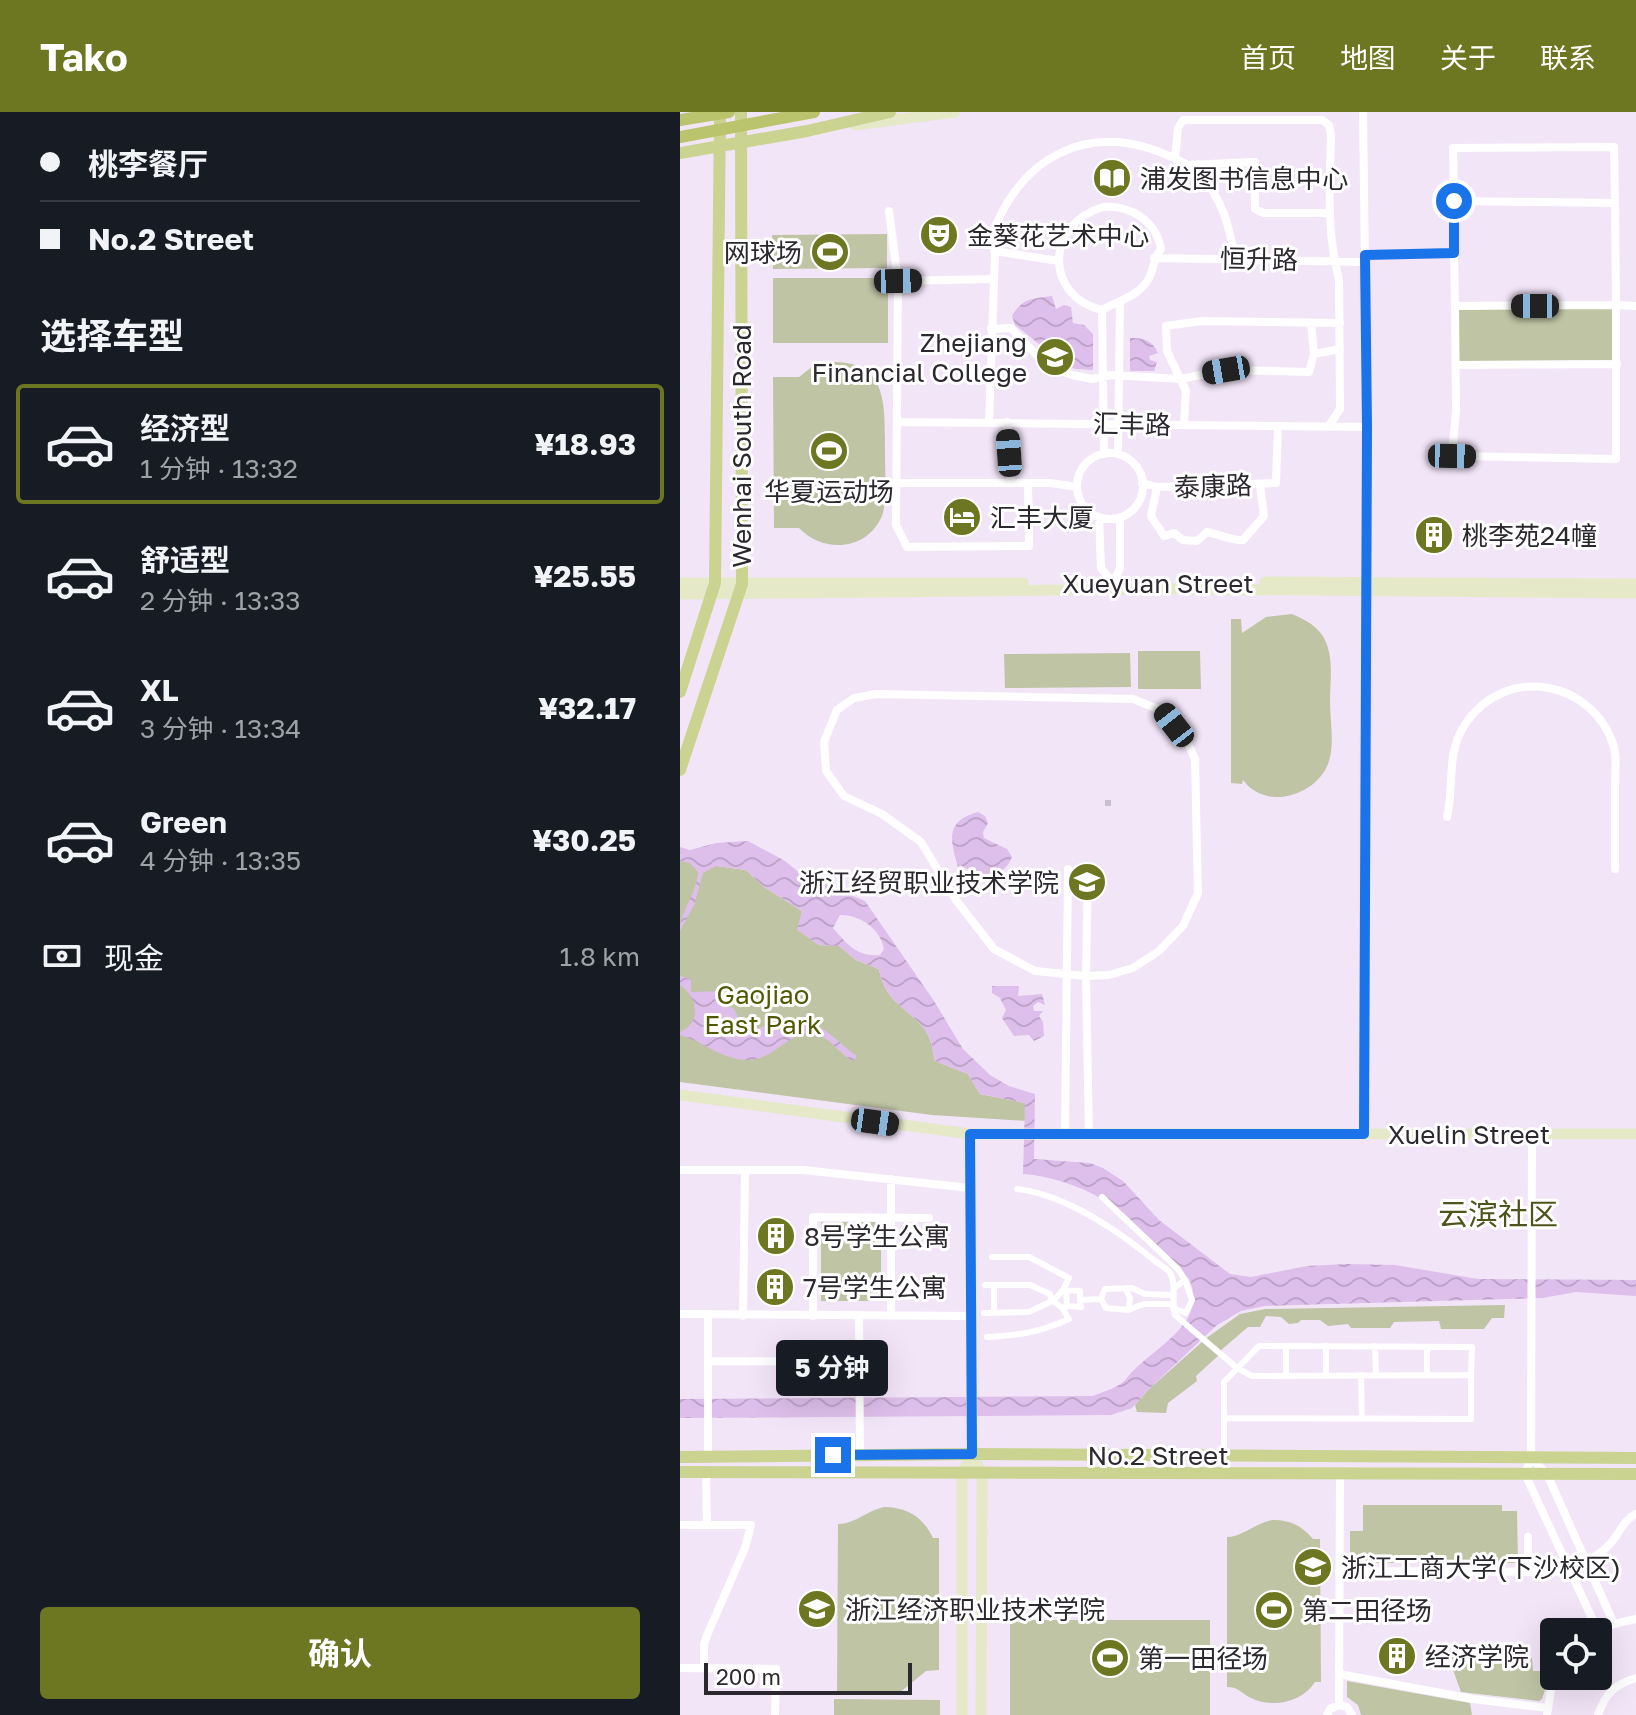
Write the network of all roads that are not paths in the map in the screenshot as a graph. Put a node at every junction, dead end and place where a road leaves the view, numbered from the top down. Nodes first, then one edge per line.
1 (720, 112) edge
2 (729, 112) edge
3 (741, 112) edge
4 (814, 112) edge
5 (890, 112) edge
6 (955, 112) edge
7 (1363, 112) edge
8 (680, 120) edge
9 (807, 131) junction
10 (680, 137) edge
11 (741, 141) junction
12 (719, 148) junction
13 (680, 153) edge
14 (1175, 159) junction
15 (1186, 165) junction
16 (1454, 201) junction
17 (1615, 203) junction
18 (889, 211) dead end
19 (1330, 213) junction
20 (994, 251) junction
21 (1454, 253) junction
22 (1154, 258) junction
23 (1365, 258) junction
24 (1235, 259) junction
25 (1059, 261) junction
26 (1334, 261) junction
27 (993, 279) junction
28 (898, 281) junction
29 (1120, 301) junction
30 (1616, 305) junction
31 (1455, 306) junction
32 (1636, 306) edge
33 (1102, 310) junction
34 (1311, 323) junction
35 (1340, 323) junction
36 (991, 329) junction
37 (1340, 349) junction
38 (1314, 354) junction
39 (1617, 364) junction
40 (1456, 365) junction
41 (897, 422) junction
42 (989, 422) junction
43 (1007, 422) junction
44 (1104, 423) junction
45 (1121, 423) junction
46 (1184, 424) junction
47 (1278, 426) junction
48 (1328, 427) junction
49 (1367, 427) junction
50 (1118, 453) junction
51 (1104, 454) junction
52 (896, 483) junction
53 (1011, 483) junction
54 (1028, 483) junction
55 (1142, 483) junction
56 (1260, 485) junction
57 (1077, 487) junction
58 (1157, 487) junction
59 (1099, 517) junction
60 (1120, 517) junction
61 (680, 583) edge
62 (1113, 583) junction
63 (1636, 584) edge
64 (1366, 586) junction
65 (713, 589) junction
66 (740, 589) junction
67 (1636, 593) edge
68 (680, 594) edge
69 (680, 692) edge
70 (680, 770) edge
71 (1447, 817) dead end
72 (1068, 869) dead end
73 (1088, 869) dead end
74 (1615, 869) dead end
75 (1066, 976) junction
76 (1086, 976) junction
77 (680, 1095) edge
78 (970, 1134) junction
79 (1065, 1134) junction
80 (1089, 1134) junction
81 (1364, 1134) junction
82 (1532, 1134) junction
83 (1636, 1134) edge
84 (680, 1170) edge
85 (745, 1170) junction
86 (891, 1179) junction
87 (970, 1188) junction
88 (1017, 1189) dead end
89 (1102, 1197) dead end
90 (891, 1217) junction
91 (929, 1218) dead end
92 (992, 1257) dead end
93 (1185, 1280) junction
94 (985, 1285) dead end
95 (994, 1285) junction
96 (1125, 1288) junction
97 (1064, 1290) junction
98 (1173, 1292) junction
99 (1051, 1299) junction
100 (1101, 1299) junction
101 (1080, 1300) junction
102 (1064, 1307) junction
103 (1173, 1309) junction
104 (1128, 1310) junction
105 (994, 1313) junction
106 (680, 1314) edge
107 (978, 1314) junction
108 (708, 1316) junction
109 (743, 1316) junction
110 (813, 1316) junction
111 (859, 1316) junction
112 (891, 1316) junction
113 (987, 1337) dead end
114 (1286, 1346) junction
115 (1326, 1346) junction
116 (1375, 1346) junction
117 (1427, 1347) junction
118 (708, 1361) junction
119 (860, 1362) junction
120 (1237, 1368) junction
121 (1361, 1375) junction
122 (1376, 1375) junction
123 (1427, 1375) junction
124 (1471, 1375) junction
125 (1286, 1376) junction
126 (1326, 1376) junction
127 (1224, 1418) junction
128 (1362, 1419) junction
129 (972, 1454) junction
130 (860, 1455) junction
131 (708, 1456) junction
132 (1224, 1456) junction
133 (680, 1457) edge
134 (1531, 1458) junction
135 (1636, 1458) edge
136 (680, 1472) edge
137 (706, 1472) junction
138 (962, 1474) junction
139 (982, 1474) junction
140 (1340, 1474) junction
141 (1525, 1474) junction
142 (1547, 1474) junction
143 (1636, 1474) edge
144 (1636, 1514) edge
145 (680, 1525) edge
146 (707, 1525) junction
147 (1528, 1537) dead end
148 (1586, 1562) junction
149 (1570, 1568) junction
150 (1339, 1571) junction
151 (1528, 1572) junction
152 (1592, 1618) edge
153 (1636, 1619) edge
154 (1614, 1624) joint
155 (680, 1668) edge
156 (704, 1668) junction
157 (1339, 1674) junction
158 (1636, 1678) edge
159 (1553, 1690) edge
160 (1339, 1705) junction
161 (1547, 1711) edge
162 (775, 1715) edge
163 (962, 1715) edge
164 (981, 1715) edge
165 (1327, 1715) edge
166 (1352, 1715) edge
167 (1598, 1715) edge

1 - 12 main road, Wenhai South Road
2 - 8 highway
3 - 11 main road, Wenhai South Road
4 - 10 highway
5 - 9 main road
6 - 9 main road
7 - 23 street
9 - 11 main road
11 - 12 main road
11 - 66 main road, Wenhai South Road
12 - 13 main road
12 - 65 main road, Wenhai South Road
14 - 15 street
14 - 19 street
14 - 20 street
15 - 19 street
15 - 24 street
16 - 17 street
16 - 17 street
16 - 21 street
17 - 30 street
18 - 28 street
19 - 26 street
20 - 25 street
20 - 27 street
21 - 23 street, 恒升路
21 - 31 street
22 - 24 street, 恒升路
22 - 25 street
22 - 29 street
23 - 26 street, 恒升路
23 - 49 street
24 - 26 street, 恒升路
25 - 33 street
26 - 35 street
27 - 28 street
27 - 36 street
28 - 41 street
29 - 33 street
29 - 45 street
30 - 31 street
30 - 32 street
30 - 39 street
31 - 40 street
33 - 44 street
34 - 35 street
34 - 38 street
34 - 46 street
35 - 37 street
36 - 38 street
36 - 42 street
37 - 38 street
37 - 48 street
39 - 40 street
39 - 40 street
41 - 42 street, 汇丰路
41 - 52 street
42 - 43 street, 汇丰路
43 - 44 street, 汇丰路
43 - 53 street
44 - 45 street, 汇丰路
44 - 51 street
45 - 46 street, 汇丰路
45 - 50 street
46 - 47 street, 汇丰路
47 - 48 street, 汇丰路
47 - 56 street, 泰康路
48 - 49 street, 汇丰路
49 - 64 street
50 - 51 street
50 - 55 street
51 - 57 street
52 - 53 street
52 - 54 street
53 - 54 street
54 - 57 street
55 - 58 street, 泰康路
55 - 60 street
56 - 58 street, 泰康路
56 - 58 street
57 - 59 street
59 - 60 street
59 - 62 street
60 - 62 street
61 - 65 main road, Xueyuan Street
62 - 64 main road, Xueyuan Street
62 - 66 main road, Xueyuan Street
63 - 64 main road, Xueyuan Street
64 - 66 main road
64 - 67 main road
64 - 81 street
65 - 66 main road, Xueyuan Street
65 - 68 main road
65 - 69 main road, Wenhai South Road
66 - 70 main road, Wenhai South Road
71 - 74 street
72 - 75 street
73 - 76 street
75 - 76 street
75 - 76 street
75 - 79 street
76 - 80 street
77 - 78 main road, Xuelin Street
78 - 79 main road, Xuelin Street
78 - 87 main road
79 - 80 main road, Xuelin Street
80 - 81 main road, Xuelin Street
81 - 82 main road, Xuelin Street
82 - 83 main road, Xuelin Street
82 - 134 street
84 - 85 street
85 - 86 street
85 - 109 street
86 - 87 street
86 - 90 street
87 - 107 main road
88 - 98 street
89 - 93 street
90 - 91 street
90 - 110 street
90 - 112 street
92 - 97 street
93 - 98 street
93 - 103 street
94 - 95 street
95 - 99 street
95 - 105 street
96 - 98 street
96 - 100 street
96 - 104 street
97 - 99 street
97 - 101 street
97 - 102 street
98 - 103 street
99 - 102 street
99 - 105 street
100 - 101 street
100 - 104 street
101 - 102 street
102 - 113 street
103 - 104 street
103 - 120 street
105 - 107 street
106 - 108 street
107 - 112 street
107 - 129 main road
108 - 109 street
108 - 118 street
109 - 110 street
110 - 111 street
111 - 112 street
111 - 119 street
114 - 115 street
114 - 120 street
114 - 125 street
115 - 116 street
115 - 126 street
116 - 117 street
116 - 122 street
117 - 123 street
117 - 124 street
118 - 119 street
118 - 131 street
119 - 130 street
120 - 125 street
120 - 127 street
121 - 122 street
121 - 126 street
121 - 128 street
122 - 123 street
123 - 124 street
124 - 128 street
125 - 126 street
127 - 128 street
127 - 132 street
129 - 130 main road, No.2 Street
129 - 132 main road, No.2 Street
129 - 138 main road
129 - 139 main road
130 - 131 main road, No.2 Street
131 - 133 main road, No.2 Street
132 - 134 main road, No.2 Street
134 - 135 main road, No.2 Street
134 - 141 street
134 - 142 street
136 - 137 main road, No.2 Street
137 - 138 main road, No.2 Street
137 - 146 street
138 - 139 main road, No.2 Street
138 - 163 main road
139 - 140 main road, No.2 Street
139 - 164 main road
140 - 141 main road, No.2 Street
140 - 150 street
141 - 142 main road, No.2 Street
141 - 149 street
142 - 143 main road, No.2 Street
142 - 148 street
144 - 148 street
145 - 146 street
146 - 156 street
147 - 151 street
148 - 149 street
148 - 154 street
149 - 151 street
149 - 152 street
150 - 151 street
150 - 157 street
153 - 154 street
155 - 156 street
156 - 162 street
157 - 160 street
157 - 161 street
158 - 167 street
159 - 161 street
160 - 165 street
160 - 166 street

